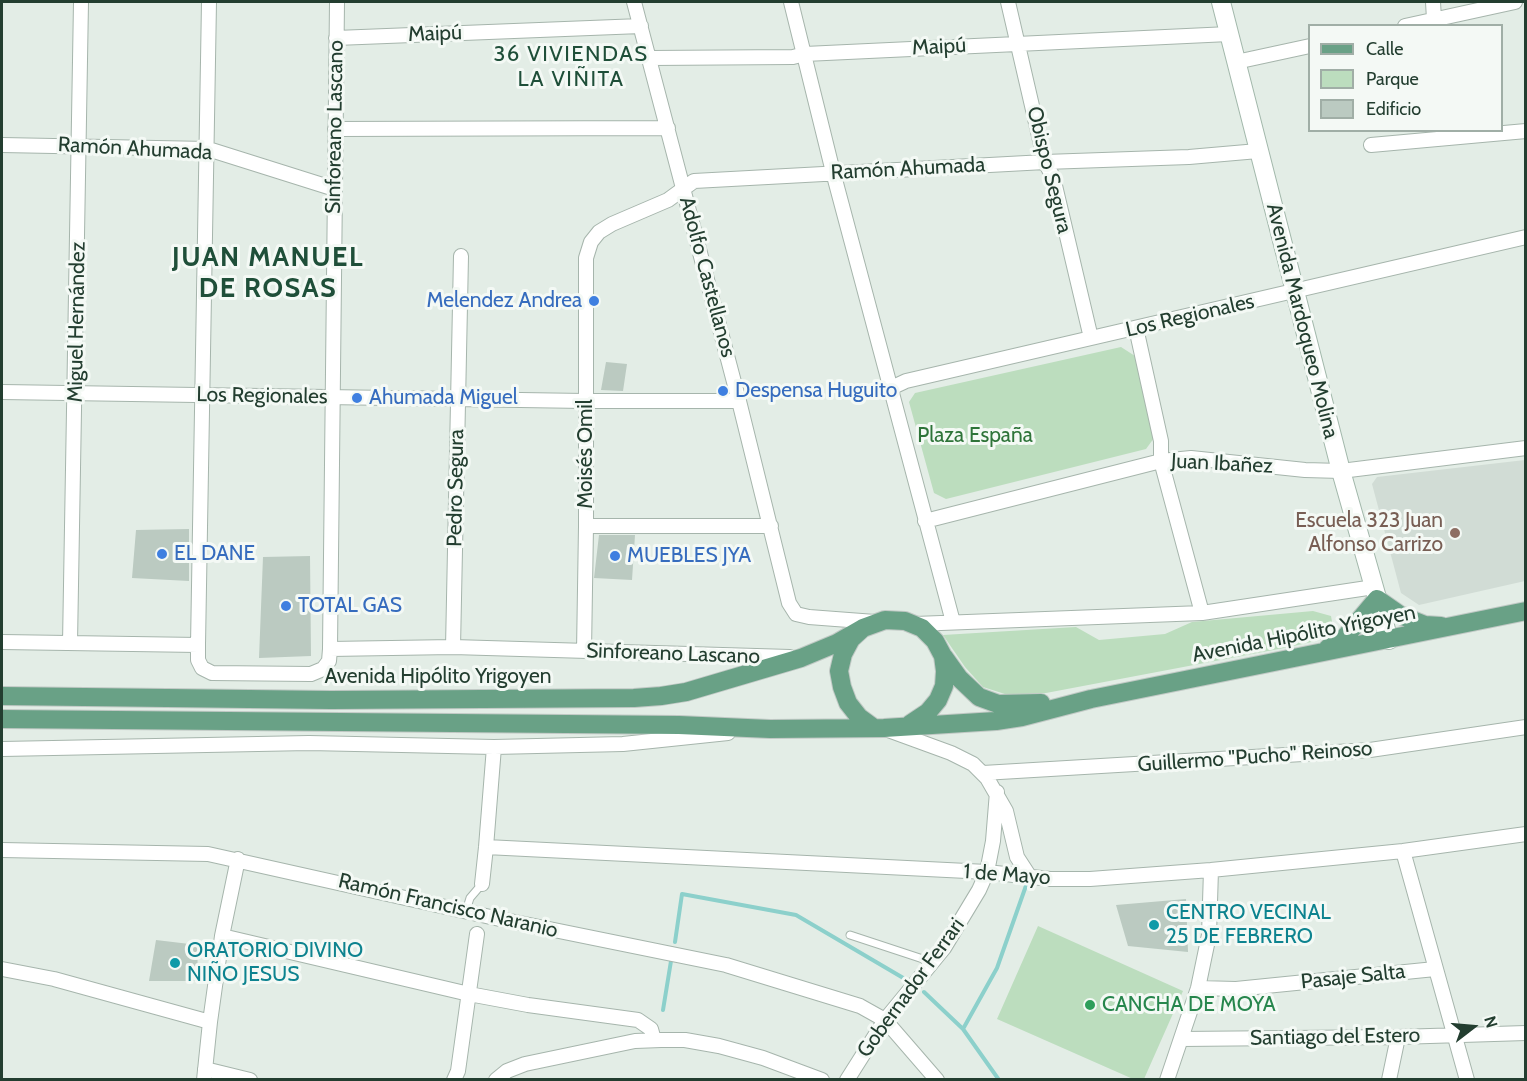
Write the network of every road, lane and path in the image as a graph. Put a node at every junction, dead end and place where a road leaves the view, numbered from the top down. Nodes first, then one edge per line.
1 (81, 2) edge
2 (209, 2) edge
3 (337, 2) edge
4 (634, 2) edge
5 (791, 2) edge
6 (1008, 2) edge
7 (1221, 2) edge
8 (1433, 2) edge
9 (1515, 2) edge
10 (1434, 19) junction
11 (1413, 24) edge
12 (641, 26) junction
13 (1229, 34) junction
14 (336, 38) junction
15 (1018, 43) junction
16 (1308, 46) edge
17 (805, 54) junction
18 (650, 58) junction
19 (1236, 62) junction
20 (668, 128) junction
21 (335, 129) junction
22 (1526, 131) edge
23 (2, 145) edge
24 (80, 145) junction
25 (1371, 145) dead end
26 (207, 149) junction
27 (1258, 151) junction
28 (1045, 162) junction
29 (833, 172) junction
30 (334, 189) junction
31 (684, 189) junction
32 (1526, 237) edge
33 (461, 256) dead end
34 (586, 258) joint
35 (1294, 292) junction
36 (1136, 328) junction
37 (1091, 339) junction
38 (891, 388) junction
39 (2, 392) edge
40 (76, 393) junction
41 (202, 395) junction
42 (332, 397) junction
43 (459, 399) junction
44 (585, 401) junction
45 (739, 401) junction
46 (1526, 448) edge
47 (1161, 461) junction
48 (1341, 471) junction
49 (925, 521) junction
50 (586, 525) junction
51 (771, 526) junction
52 (1376, 593) junction
53 (1526, 611) edge
54 (1202, 613) junction
55 (953, 622) junction
56 (915, 624) junction
57 (869, 625) junction
58 (1452, 627) junction
59 (1389, 640) junction
60 (2, 642) edge
61 (70, 643) junction
62 (198, 645) junction
63 (453, 647) junction
64 (330, 649) junction
65 (584, 651) junction
66 (1322, 652) junction
67 (943, 656) junction
68 (801, 658) junction
69 (2, 696) edge
70 (1090, 699) junction
71 (2, 719) edge
72 (908, 725) junction
73 (1526, 727) edge
74 (879, 728) junction
75 (770, 729) junction
76 (494, 747) junction
77 (2, 749) edge
78 (983, 773) junction
79 (997, 792) junction
80 (1526, 834) edge
81 (486, 847) junction
82 (2, 850) edge
83 (1402, 850) junction
84 (238, 859) junction
85 (1211, 870) junction
86 (987, 872) junction
87 (1030, 877) junction
88 (482, 884) joint
89 (466, 911) junction
90 (477, 934) dead end
91 (850, 935) dead end
92 (222, 936) junction
93 (932, 962) junction
94 (2, 969) edge
95 (1435, 969) junction
96 (1198, 988) junction
97 (469, 994) junction
98 (885, 1020) junction
99 (210, 1022) junction
100 (1526, 1033) edge
101 (1456, 1034) junction
102 (1398, 1037) junction
103 (654, 1040) junction
104 (1181, 1040) junction
105 (205, 1074) edge
106 (250, 1080) edge
107 (454, 1080) edge
108 (495, 1080) edge
109 (822, 1080) edge
110 (847, 1080) edge
111 (937, 1080) edge
112 (1167, 1080) edge
113 (1389, 1080) edge
114 (1467, 1080) edge

1 - 24 street, Miguel Hernández
2 - 26 street
3 - 14 street, Sinforeano Lascano
4 - 12 street, Adolfo Castellanos
5 - 17 street
6 - 15 street, Obispo Segura
7 - 13 street, Avenida Mardoqueo Molina
8 - 10 street
9 - 10 street
10 - 11 street
12 - 14 street, Maipú
12 - 18 street, Adolfo Castellanos
13 - 15 street, Maipú
13 - 19 street, Avenida Mardoqueo Molina
14 - 21 street, Sinforeano Lascano
15 - 17 street, Maipú
15 - 28 street, Obispo Segura
16 - 19 street
17 - 18 street, Maipú
17 - 29 street
18 - 20 street, Adolfo Castellanos
19 - 27 street, Avenida Mardoqueo Molina
20 - 21 street
20 - 31 street, Adolfo Castellanos
21 - 30 street, Sinforeano Lascano
22 - 25 street
23 - 24 street, Ramón Ahumada
24 - 26 street, Ramón Ahumada
24 - 40 street, Miguel Hernández
26 - 30 street, Ramón Ahumada
26 - 41 street
27 - 28 street, Ramón Ahumada
27 - 35 street, Avenida Mardoqueo Molina
28 - 29 street, Ramón Ahumada
28 - 37 street, Obispo Segura
29 - 31 street, Ramón Ahumada
29 - 38 street
30 - 42 street, Sinforeano Lascano
31 - 34 street, Ramón Ahumada
31 - 45 street, Adolfo Castellanos
32 - 35 street, Los Regionales
33 - 43 street, Pedro Segura
34 - 44 street, Moisés Omil
35 - 36 street, Los Regionales
35 - 48 street, Avenida Mardoqueo Molina
36 - 37 street, Los Regionales
36 - 47 street
37 - 38 street, Los Regionales
38 - 49 street
39 - 40 street, Los Regionales
40 - 41 street, Los Regionales
40 - 61 street, Miguel Hernández
41 - 42 street, Los Regionales
41 - 62 street
42 - 43 street, Los Regionales
42 - 64 street, Sinforeano Lascano
43 - 44 street, Los Regionales
43 - 63 street, Pedro Segura
44 - 45 street, Los Regionales
44 - 50 street, Moisés Omil
45 - 51 street, Adolfo Castellanos
46 - 48 street, Juan Ibañez
47 - 48 street, Juan Ibañez
47 - 49 street, Juan Ibañez
47 - 54 street
48 - 52 street, Avenida Mardoqueo Molina
49 - 55 street
50 - 51 street
50 - 65 street, Moisés Omil
51 - 57 street, Adolfo Castellanos
52 - 54 street
52 - 58 main road
52 - 59 street, Avenida Mardoqueo Molina
52 - 66 main road
53 - 58 main road, Avenida Hipólito Yrigoyen
54 - 55 street
55 - 56 street
56 - 57 main road
56 - 67 main road
57 - 68 main road, Avenida Hipólito Yrigoyen
57 - 74 main road
58 - 59 main road, Avenida Hipólito Yrigoyen
59 - 66 main road, Avenida Hipólito Yrigoyen
60 - 61 street
61 - 62 street
62 - 64 street
63 - 64 street, Sinforeano Lascano
63 - 65 street, Sinforeano Lascano
65 - 68 street, Sinforeano Lascano
66 - 70 main road, Avenida Hipólito Yrigoyen
67 - 70 main road, Avenida Hipólito Yrigoyen
67 - 72 main road
68 - 69 main road, Avenida Hipólito Yrigoyen
70 - 72 main road, Avenida Hipólito Yrigoyen
71 - 75 main road
72 - 74 main road
73 - 78 street, Guillermo "Pucho" Reinoso
74 - 75 main road
74 - 78 street
75 - 76 street
76 - 77 street
76 - 81 street
78 - 79 street
79 - 86 street, Gobernador Ferrari
79 - 87 street
80 - 83 street, 1 de Mayo
81 - 86 street, 1 de Mayo
81 - 88 street
82 - 84 street, Ramón Francisco Naranio
83 - 85 street, 1 de Mayo
83 - 95 street
84 - 89 street, Ramón Francisco Naranio
84 - 92 street
85 - 87 street, 1 de Mayo
85 - 96 street
86 - 87 street, 1 de Mayo
86 - 93 street, Gobernador Ferrari
88 - 89 lane
89 - 98 street, Ramón Francisco Naranio
90 - 97 street
91 - 93 lane
92 - 97 street
92 - 99 street
93 - 98 street, Gobernador Ferrari
94 - 99 street
95 - 96 street, Pasaje Salta
95 - 101 street
96 - 104 street
97 - 103 street
97 - 107 street
98 - 110 street, Gobernador Ferrari
98 - 111 street, Ramón Francisco Naranio
99 - 105 street
100 - 101 street, Santiago del Estero
101 - 102 street, Santiago del Estero
101 - 114 street
102 - 104 street, Santiago del Estero
102 - 113 street
103 - 108 street
103 - 109 street
104 - 112 street
105 - 106 street

